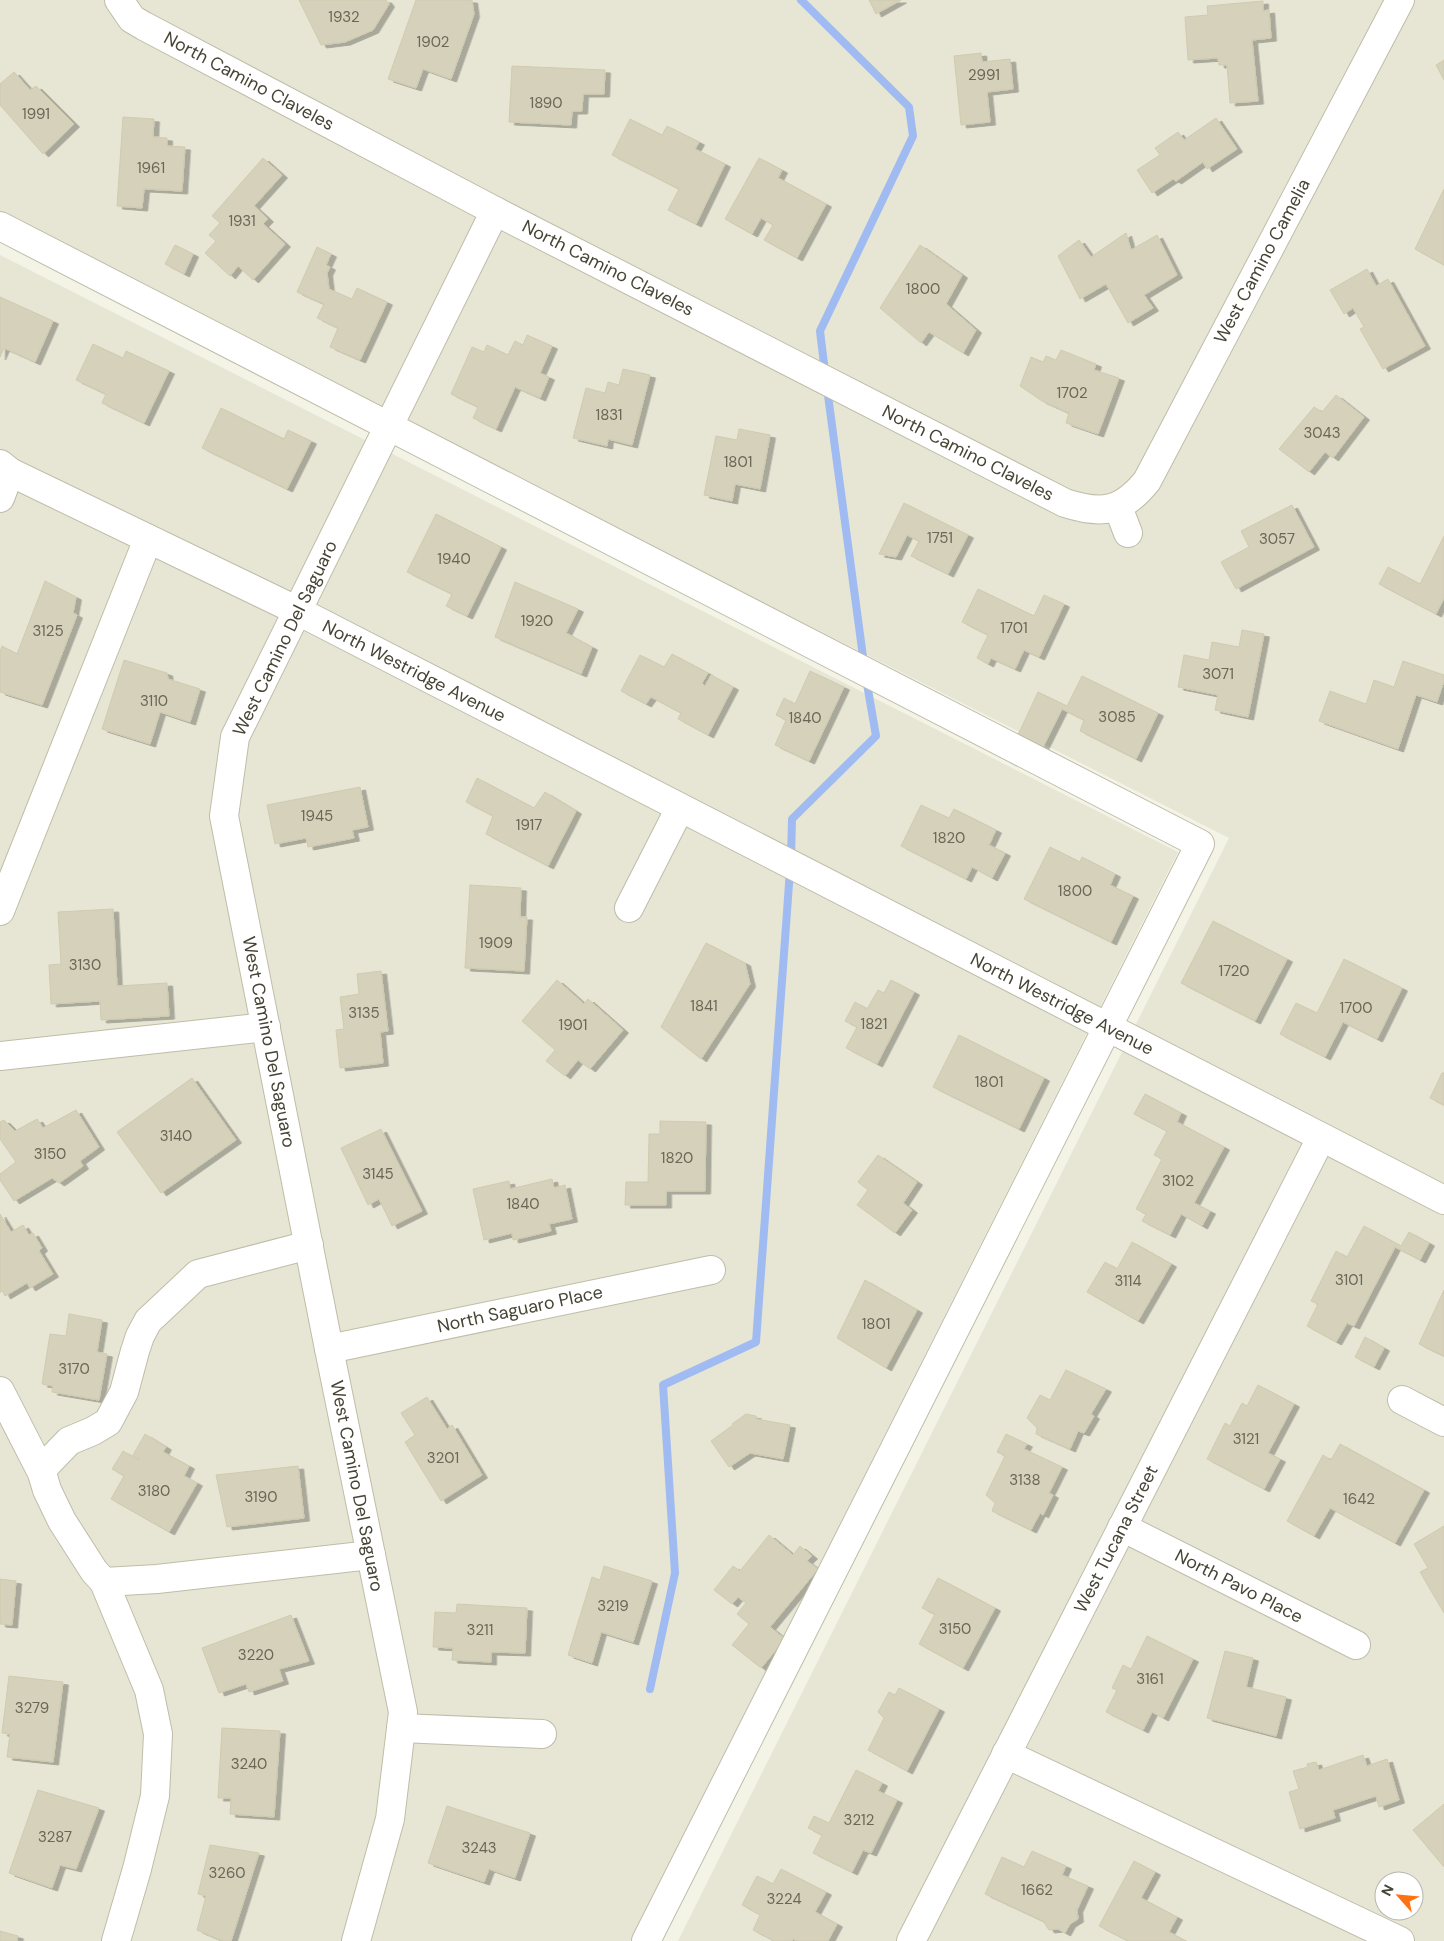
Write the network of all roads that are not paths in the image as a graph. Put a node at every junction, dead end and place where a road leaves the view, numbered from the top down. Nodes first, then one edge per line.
1 (119, 0) edge
2 (1400, 0) edge
3 (495, 211) junction
4 (0, 226) edge
5 (389, 426) junction
6 (5, 468) edge
7 (0, 498) edge
8 (1114, 508) junction
9 (1128, 533) dead end
10 (148, 538) junction
11 (298, 611) junction
12 (680, 808) junction
13 (629, 908) dead end
14 (0, 910) edge
15 (266, 1028) junction
16 (1107, 1028) junction
17 (0, 1056) edge
18 (1321, 1138) junction
19 (1444, 1200) edge
20 (309, 1245) junction
21 (711, 1270) dead end
22 (329, 1349) junction
23 (0, 1391) edge
24 (1402, 1400) dead end
25 (1444, 1422) edge
26 (42, 1473) junction
27 (1122, 1527) junction
28 (371, 1555) junction
29 (104, 1582) junction
30 (1356, 1645) dead end
31 (401, 1728) junction
32 (542, 1734) dead end
33 (1006, 1754) junction
34 (912, 1940) edge
35 (116, 1941) edge
36 (356, 1941) edge
37 (646, 1941) edge
38 (1400, 1941) edge

1 - 3 street, North Camino Claveles
2 - 8 street, West Camino Camelia
3 - 5 street, West Camino Del Saguaro
3 - 8 street, North Camino Claveles
4 - 5 street
5 - 11 street, West Camino Del Saguaro
5 - 16 street
6 - 7 street
6 - 10 street, North Westridge Avenue
8 - 9 street
10 - 11 street, North Westridge Avenue
10 - 14 street
11 - 12 street, North Westridge Avenue
11 - 15 street, West Camino Del Saguaro
12 - 13 street
12 - 16 street, North Westridge Avenue
15 - 17 street
15 - 20 street, West Camino Del Saguaro
16 - 18 street, North Westridge Avenue
16 - 37 street
18 - 19 street, North Westridge Avenue
18 - 27 street, West Tucana Street
20 - 22 street, West Camino Del Saguaro
20 - 26 street
21 - 22 street, North Saguaro Place
22 - 28 street, West Camino Del Saguaro
23 - 26 street
24 - 25 street
26 - 29 street
27 - 30 street, North Pavo Place
27 - 33 street, West Tucana Street
28 - 29 street
28 - 31 street, West Camino Del Saguaro
29 - 35 street
31 - 32 street
31 - 36 street, West Camino Del Saguaro
33 - 34 street, West Tucana Street
33 - 38 street

